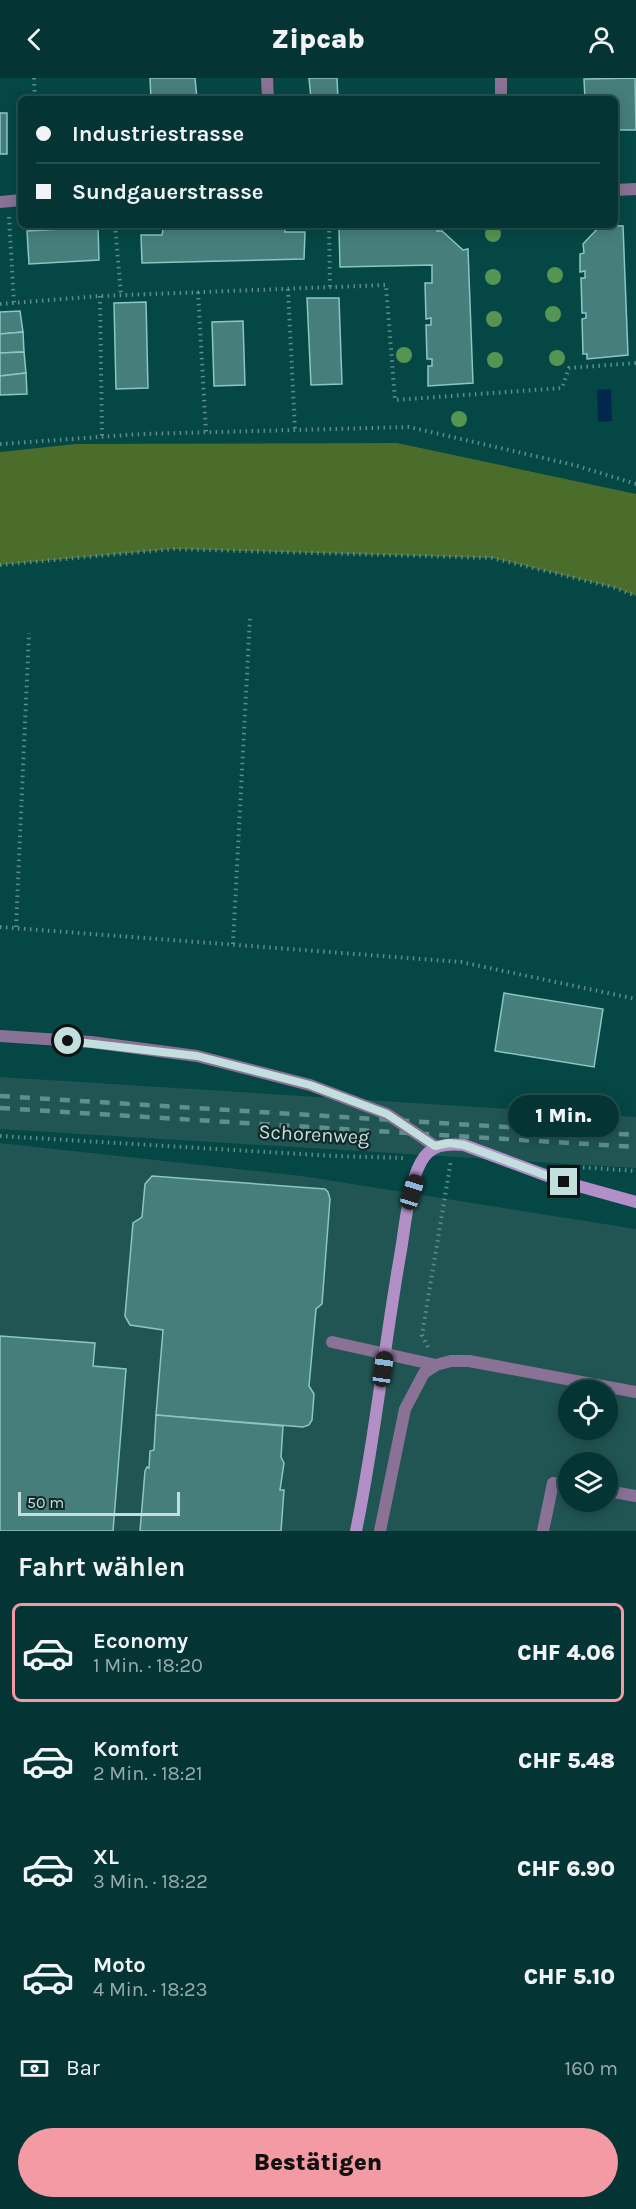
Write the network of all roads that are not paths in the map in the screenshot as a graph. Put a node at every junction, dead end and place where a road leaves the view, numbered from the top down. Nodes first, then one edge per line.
1 (267, 78) edge
2 (501, 78) edge
3 (268, 96) edge
4 (501, 96) edge
5 (636, 189) edge
6 (618, 190) edge
7 (0, 1036) edge
8 (435, 1146) junction
9 (636, 1202) edge
10 (332, 1342) dead end
11 (436, 1365) junction
12 (636, 1392) edge
13 (558, 1485) edge
14 (618, 1493) edge
15 (636, 1496) edge
16 (356, 1531) edge
17 (380, 1531) edge
18 (543, 1531) edge

1 - 3 street
2 - 4 street
5 - 6 street
7 - 8 street, bridge
8 - 9 main road, bridge
8 - 16 main road, bridge
10 - 11 street
11 - 12 street
11 - 17 street
13 - 18 street
14 - 15 street

